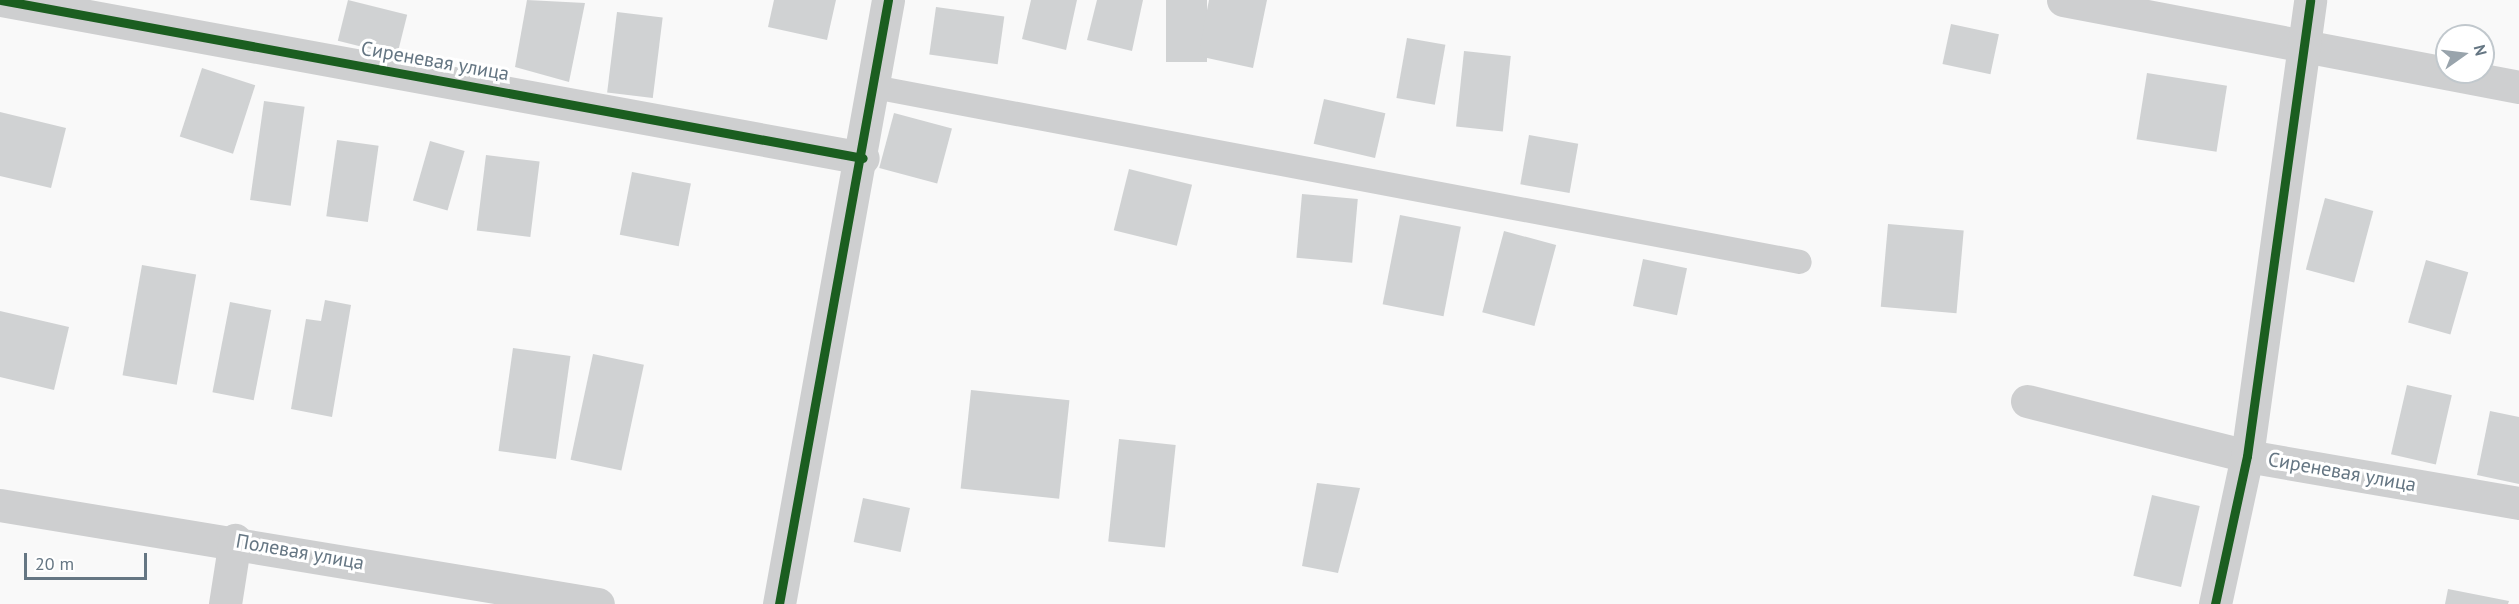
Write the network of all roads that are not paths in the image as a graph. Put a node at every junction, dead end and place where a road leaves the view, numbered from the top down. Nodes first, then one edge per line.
1 (1, 0) edge
2 (888, 0) edge
3 (2062, 0) edge
4 (2310, 0) edge
5 (2304, 48) junction
6 (874, 87) junction
7 (2519, 87) edge
8 (863, 158) junction
9 (1800, 262) dead end
10 (2027, 401) dead end
11 (2247, 456) junction
12 (2519, 503) edge
13 (0, 505) edge
14 (235, 540) junction
15 (225, 604) edge
16 (598, 604) edge
17 (779, 604) edge
18 (2215, 604) edge

1 - 8 street, Сиреневая улица
2 - 6 street
3 - 5 street
4 - 5 street
5 - 7 street
5 - 11 street
6 - 8 street
6 - 9 lane
8 - 17 street
10 - 11 street, Сиреневая улица
11 - 12 street, Сиреневая улица
11 - 18 street
13 - 14 street, Полевая улица
14 - 15 street
14 - 16 street, Полевая улица

